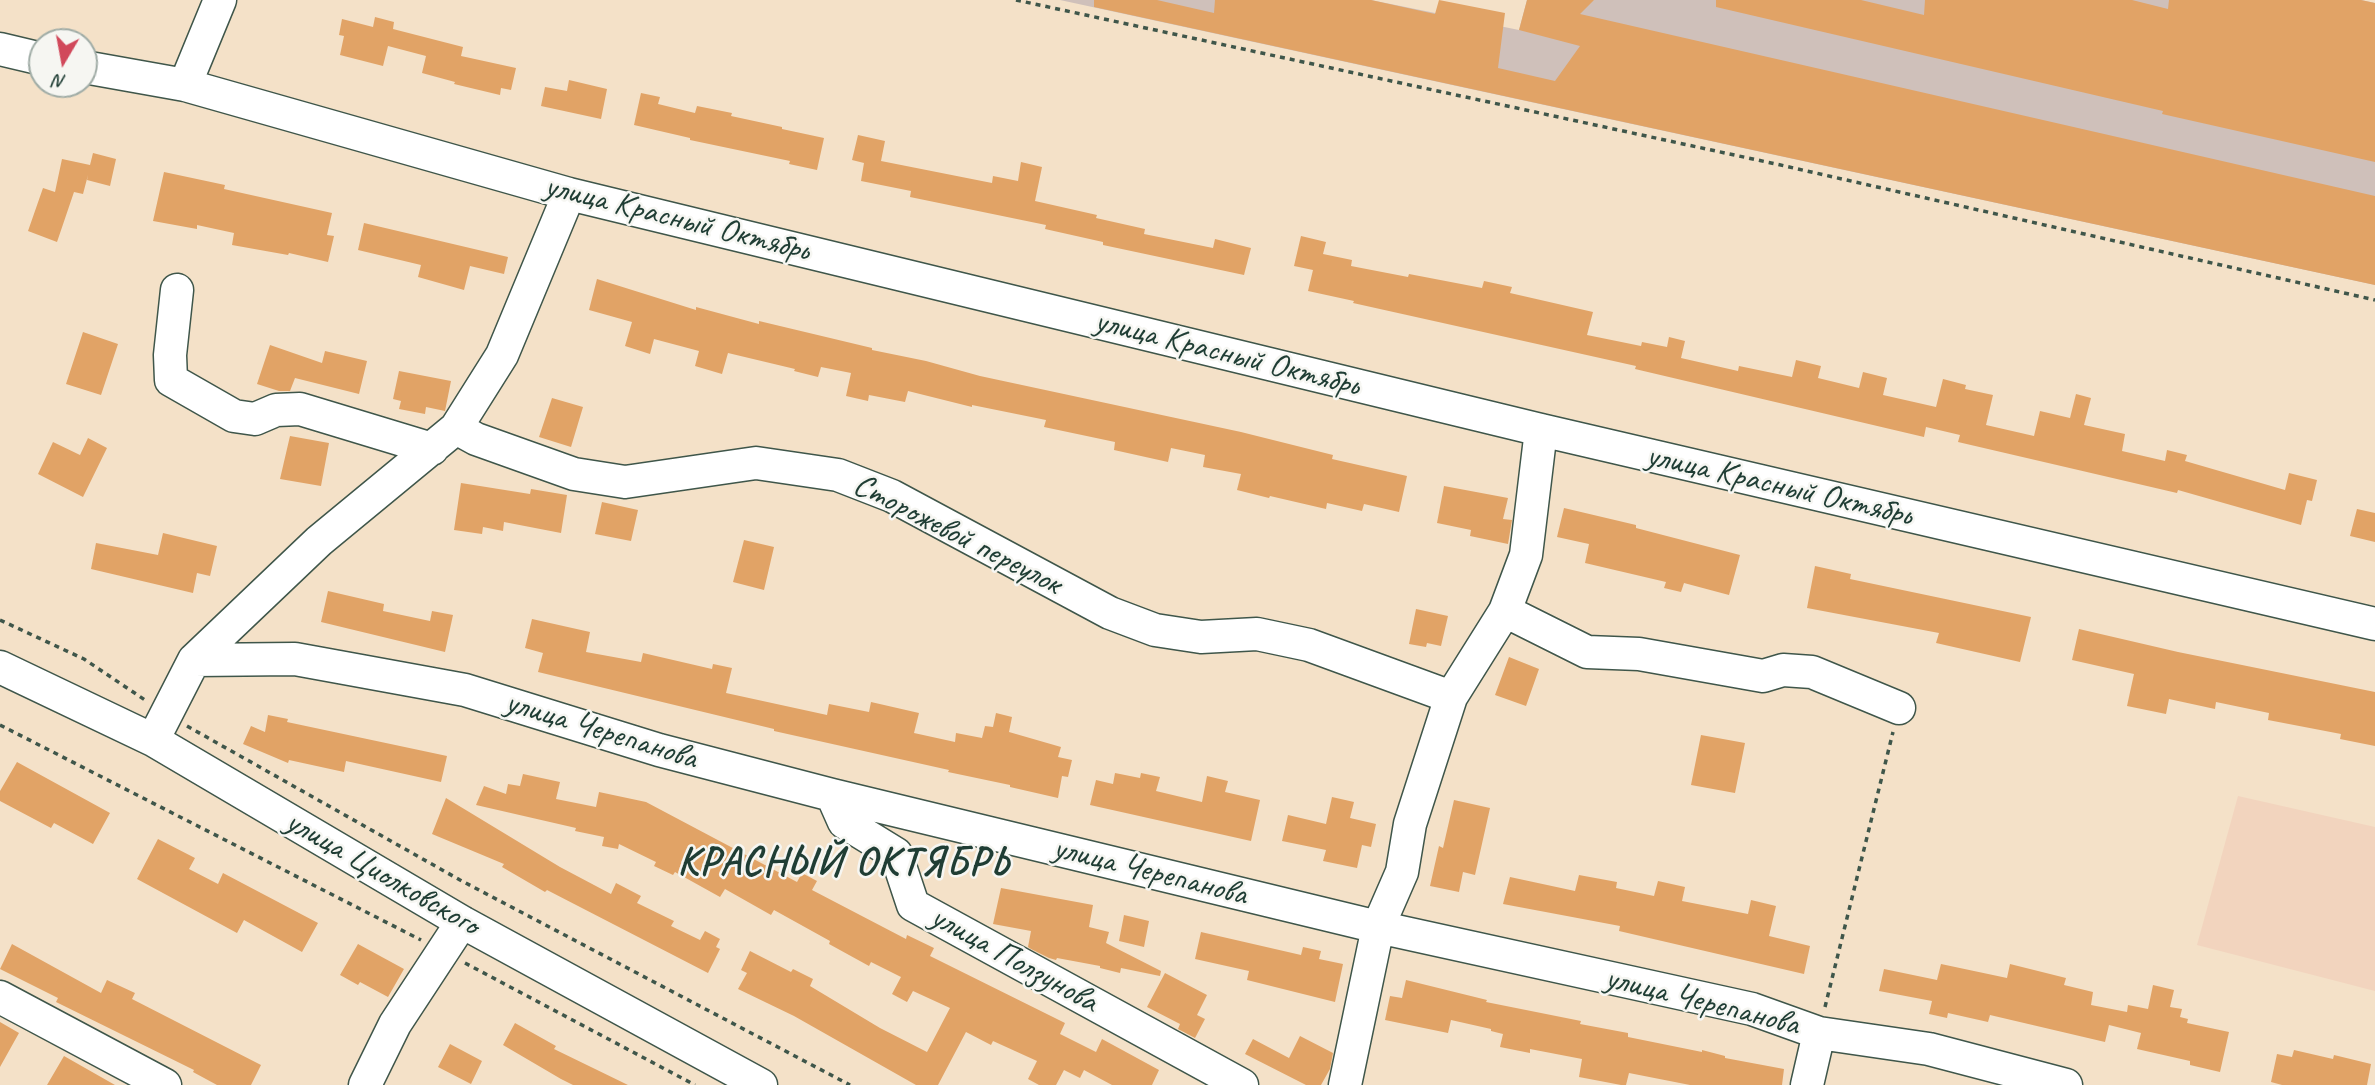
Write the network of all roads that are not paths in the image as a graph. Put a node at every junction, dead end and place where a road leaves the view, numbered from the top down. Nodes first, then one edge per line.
1 (220, 0) edge
2 (0, 50) edge
3 (28, 56) edge
4 (98, 69) edge
5 (185, 85) junction
6 (569, 194) junction
7 (177, 290) dead end
8 (456, 429) junction
9 (1541, 430) junction
10 (432, 449) junction
11 (1505, 611) junction
12 (2375, 624) edge
13 (194, 660) junction
14 (0, 667) edge
15 (1451, 697) junction
16 (1899, 708) road end
17 (159, 727) junction
18 (832, 795) junction
19 (462, 922) junction
20 (1378, 927) junction
21 (0, 997) edge
22 (1819, 1032) junction
23 (165, 1085) edge
24 (365, 1085) edge
25 (761, 1085) edge
26 (1242, 1085) edge
27 (1345, 1085) edge
28 (1807, 1085) edge
29 (2066, 1085) edge

1 - 5 street
2 - 3 street
4 - 5 street, улица Красный Октябрь
5 - 6 street, улица Красный Октябрь
6 - 8 street
6 - 9 street, улица Красный Октябрь
7 - 10 street
8 - 10 street
8 - 15 street, Сторожевой переулок
9 - 11 street
9 - 12 street, улица Красный Октябрь
10 - 13 street
11 - 15 street
11 - 16 street
13 - 17 street
13 - 18 street, улица Черепанова
14 - 17 street, улица Циолковского
15 - 20 street
17 - 19 street, улица Циолковского
18 - 20 street, улица Черепанова
18 - 26 street, улица Ползунова
19 - 24 street
19 - 25 street, улица Циолковского
20 - 22 street, улица Черепанова
20 - 27 street
21 - 23 street
22 - 28 street
22 - 29 street, улица Черепанова

